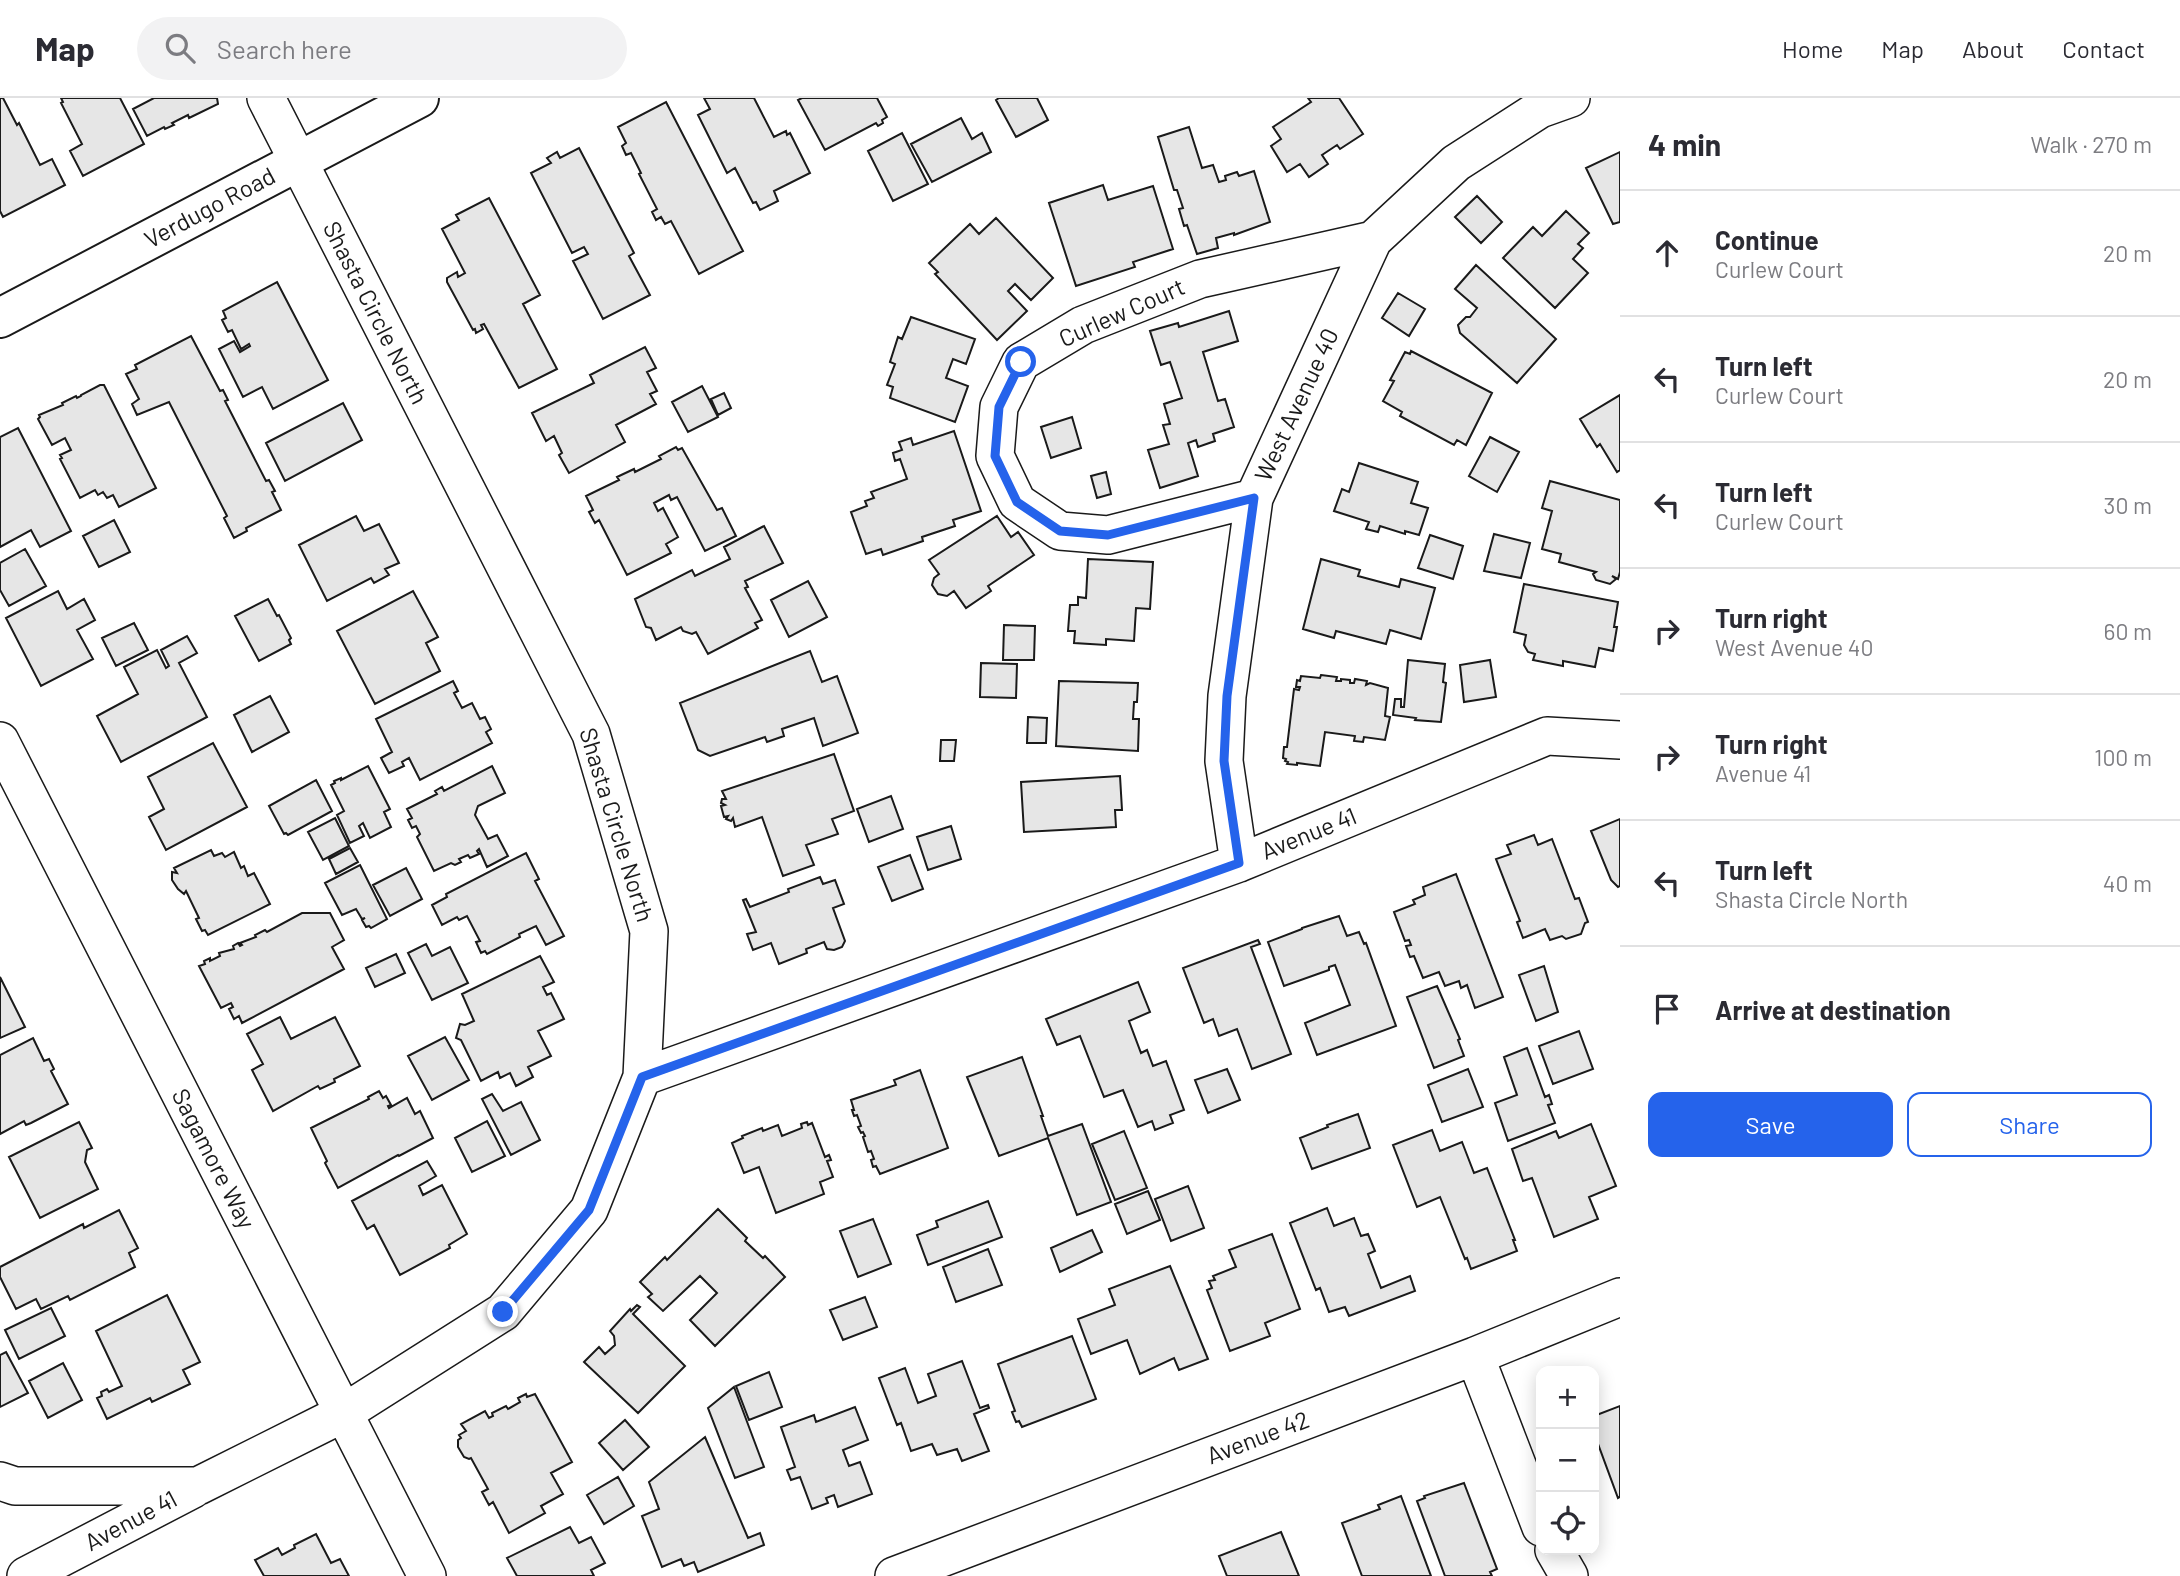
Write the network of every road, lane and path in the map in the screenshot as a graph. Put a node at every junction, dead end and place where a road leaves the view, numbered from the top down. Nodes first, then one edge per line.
1 (266, 98) edge
2 (419, 98) edge
3 (1571, 98) edge
4 (298, 162) junction
5 (1373, 240) junction
6 (0, 318) edge
7 (1254, 498) junction
8 (0, 740) edge
9 (1620, 740) edge
10 (1239, 863) junction
11 (642, 1077) junction
12 (1620, 1297) edge
13 (1475, 1356) junction
14 (342, 1414) junction
15 (0, 1480) edge
16 (198, 1486) junction
17 (1536, 1514) edge
18 (1557, 1555) edge
19 (26, 1576) edge
20 (426, 1576) edge
21 (894, 1576) edge
22 (1569, 1576) edge

1 - 4 street, Shasta Circle North
2 - 4 main road, Verdugo Road
3 - 5 street, West Avenue 40
4 - 6 main road, Verdugo Road
4 - 11 street, Shasta Circle North
5 - 7 street, West Avenue 40
5 - 7 street, Curlew Court
7 - 10 street, West Avenue 40
8 - 14 street, Sagamore Way
9 - 10 street, Avenue 41
10 - 11 street, Avenue 41
11 - 14 street, Shasta Circle North
12 - 13 street, Avenue 42
13 - 17 street
13 - 21 street, Avenue 42
14 - 16 street, Avenue 41
14 - 20 street, Sagamore Way
15 - 16 street
16 - 19 street, Avenue 41
18 - 22 street

